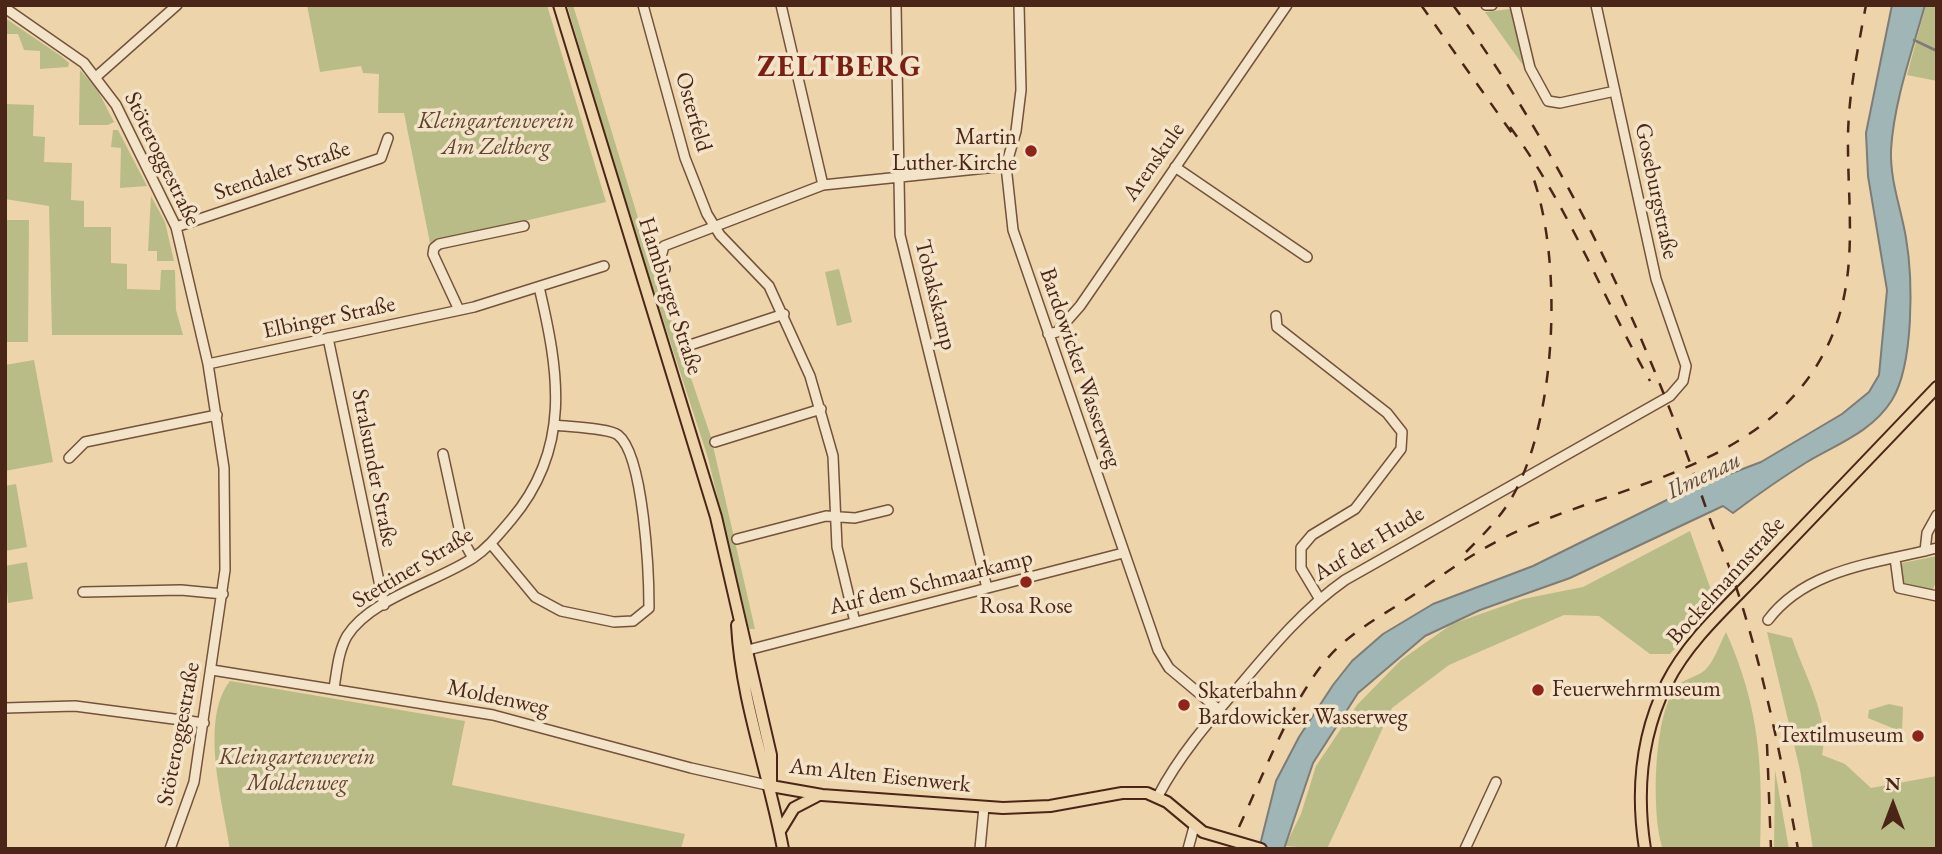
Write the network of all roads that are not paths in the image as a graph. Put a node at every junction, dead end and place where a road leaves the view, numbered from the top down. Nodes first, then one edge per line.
1 (177, 5) edge
2 (559, 5) edge
3 (643, 5) edge
4 (781, 5) edge
5 (896, 5) edge
6 (1019, 5) edge
7 (1287, 5) edge
8 (1486, 5) edge
9 (1492, 5) edge
10 (1515, 5) edge
11 (1596, 5) edge
12 (5, 8) edge
13 (97, 76) junction
14 (1615, 91) junction
15 (388, 138) dead end
16 (1006, 166) junction
17 (1175, 167) junction
18 (898, 177) junction
19 (823, 185) junction
20 (524, 226) dead end
21 (714, 226) junction
22 (176, 227) junction
23 (1307, 257) dead end
24 (604, 266) dead end
25 (665, 269) dead end
26 (539, 287) junction
27 (459, 310) junction
28 (784, 314) junction
29 (1276, 316) dead end
30 (1048, 334) junction
31 (328, 338) junction
32 (684, 347) dead end
33 (208, 363) junction
34 (1683, 382) joint
35 (1937, 387) edge
36 (821, 409) junction
37 (217, 415) junction
38 (555, 425) junction
39 (715, 442) dead end
40 (443, 453) dead end
41 (69, 458) dead end
42 (888, 510) dead end
43 (1937, 515) edge
44 (836, 517) junction
45 (737, 539) dead end
46 (491, 544) junction
47 (1937, 548) edge
48 (1925, 551) junction
49 (1123, 553) junction
50 (473, 558) junction
51 (1895, 558) junction
52 (987, 588) junction
53 (83, 592) dead end
54 (223, 594) junction
55 (1937, 596) edge
56 (1319, 598) junction
57 (735, 601) junction
58 (384, 605) junction
59 (1768, 620) dead end
60 (855, 622) junction
61 (748, 650) junction
62 (212, 670) junction
63 (334, 688) junction
64 (5, 708) edge
65 (1219, 710) junction
66 (204, 723) junction
67 (1496, 782) dead end
68 (771, 786) junction
69 (822, 795) junction
70 (1158, 796) junction
71 (984, 807) junction
72 (1194, 827) junction
73 (780, 831) junction
74 (170, 849) edge
75 (783, 849) edge
76 (980, 849) edge
77 (1188, 849) edge
78 (1261, 849) edge
79 (1465, 849) edge
80 (1645, 849) edge

1 - 13 street
2 - 57 main road, Hamburger Straße
3 - 21 street, Osterfeld
4 - 19 street
5 - 18 street, Tobakskamp
6 - 16 street, Bardowicker Wasserweg
7 - 17 street, Arenskule
8 - 9 street
10 - 14 street
11 - 14 street, Goseburgstraße
12 - 13 street, Stöteroggestraße
13 - 22 street, Stöteroggestraße
14 - 34 street, Goseburgstraße
15 - 22 street, Stendaler Straße
16 - 18 street
16 - 30 street, Bardowicker Wasserweg
17 - 23 street
17 - 30 street, Arenskule
18 - 19 street
18 - 52 street, Tobakskamp
19 - 21 street
20 - 27 street
21 - 25 street
21 - 28 street, Osterfeld
22 - 33 street, Stöteroggestraße
24 - 26 street, Elbinger Straße
26 - 27 street, Elbinger Straße
26 - 38 street, Stettiner Straße
27 - 31 street, Elbinger Straße
28 - 32 street
28 - 36 street, Osterfeld
29 - 56 street
30 - 49 street, Bardowicker Wasserweg
31 - 33 street, Elbinger Straße
31 - 58 street, Stralsunder Straße
33 - 37 street, Stöteroggestraße
34 - 56 street, Auf der Hude
35 - 80 main road, Bockelmannstraße
36 - 39 street
36 - 44 street, Osterfeld
37 - 41 street
37 - 54 street, Stöteroggestraße
38 - 46 street, Stettiner Straße
38 - 46 street
40 - 50 street
42 - 44 street
43 - 48 street
44 - 45 street
44 - 60 street, Osterfeld
46 - 50 street, Stettiner Straße
47 - 48 street
48 - 51 street
49 - 52 street, Auf dem Schmaarkamp
49 - 65 street, Bardowicker Wasserweg
50 - 58 street, Stettiner Straße
51 - 55 street
51 - 59 street
52 - 60 street, Auf dem Schmaarkamp
53 - 54 street
54 - 62 street, Stöteroggestraße
56 - 65 street, Auf der Hude
57 - 61 main road
57 - 68 main road
58 - 63 street, Stettiner Straße
60 - 61 street, Auf dem Schmaarkamp
61 - 68 main road
62 - 63 street, Moldenweg
62 - 66 street, Stöteroggestraße
63 - 68 street, Moldenweg
64 - 66 street
65 - 70 street, Auf der Hude
66 - 74 street, Stöteroggestraße
67 - 79 street
68 - 69 main road, Am Alten Eisenwerk
68 - 73 main road
69 - 71 main road, Am Alten Eisenwerk
69 - 73 main road
70 - 71 main road, Am Alten Eisenwerk
70 - 72 main road
71 - 76 street, Am Alten Eisenwerk
72 - 77 street
72 - 78 main road
73 - 75 main road

